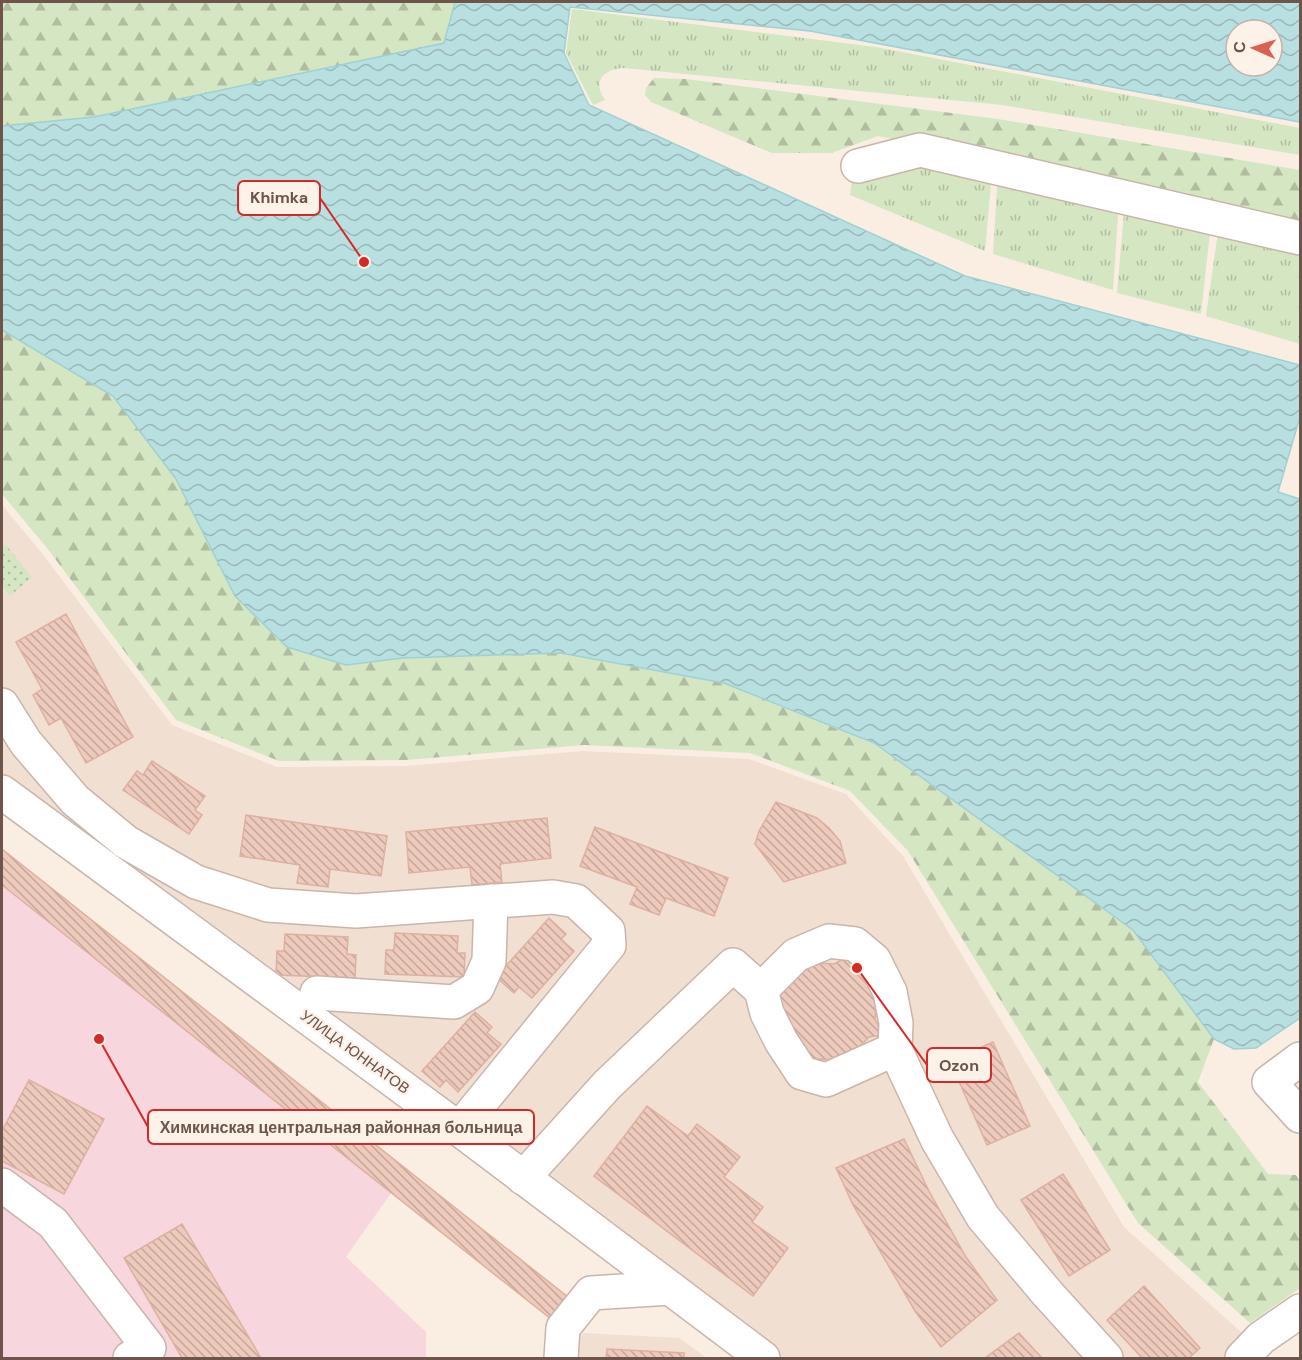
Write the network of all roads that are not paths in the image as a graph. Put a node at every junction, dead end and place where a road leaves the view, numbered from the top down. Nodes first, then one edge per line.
1 (858, 166) dead end
2 (1300, 238) edge
3 (2, 705) edge
4 (2, 792) edge
5 (491, 901) junction
6 (761, 990) junction
7 (316, 993) dead end
8 (895, 1049) junction
9 (1300, 1059) edge
10 (1300, 1116) edge
11 (459, 1130) junction
12 (523, 1178) junction
13 (2, 1185) edge
14 (670, 1288) junction
15 (1300, 1311) edge
16 (130, 1359) edge
17 (561, 1359) edge
18 (764, 1359) edge
19 (1106, 1359) edge
20 (1242, 1359) edge

1 - 2 street
3 - 5 street
4 - 11 street, УЛИЦА ЮННАТОВ
5 - 7 street
5 - 11 street
6 - 8 street
6 - 8 street
6 - 12 street
8 - 19 street
9 - 10 street
11 - 12 street, УЛИЦА ЮННАТОВ
12 - 14 street, УЛИЦА ЮННАТОВ
13 - 16 street
14 - 17 street
14 - 18 street, УЛИЦА ЮННАТОВ
15 - 20 street

